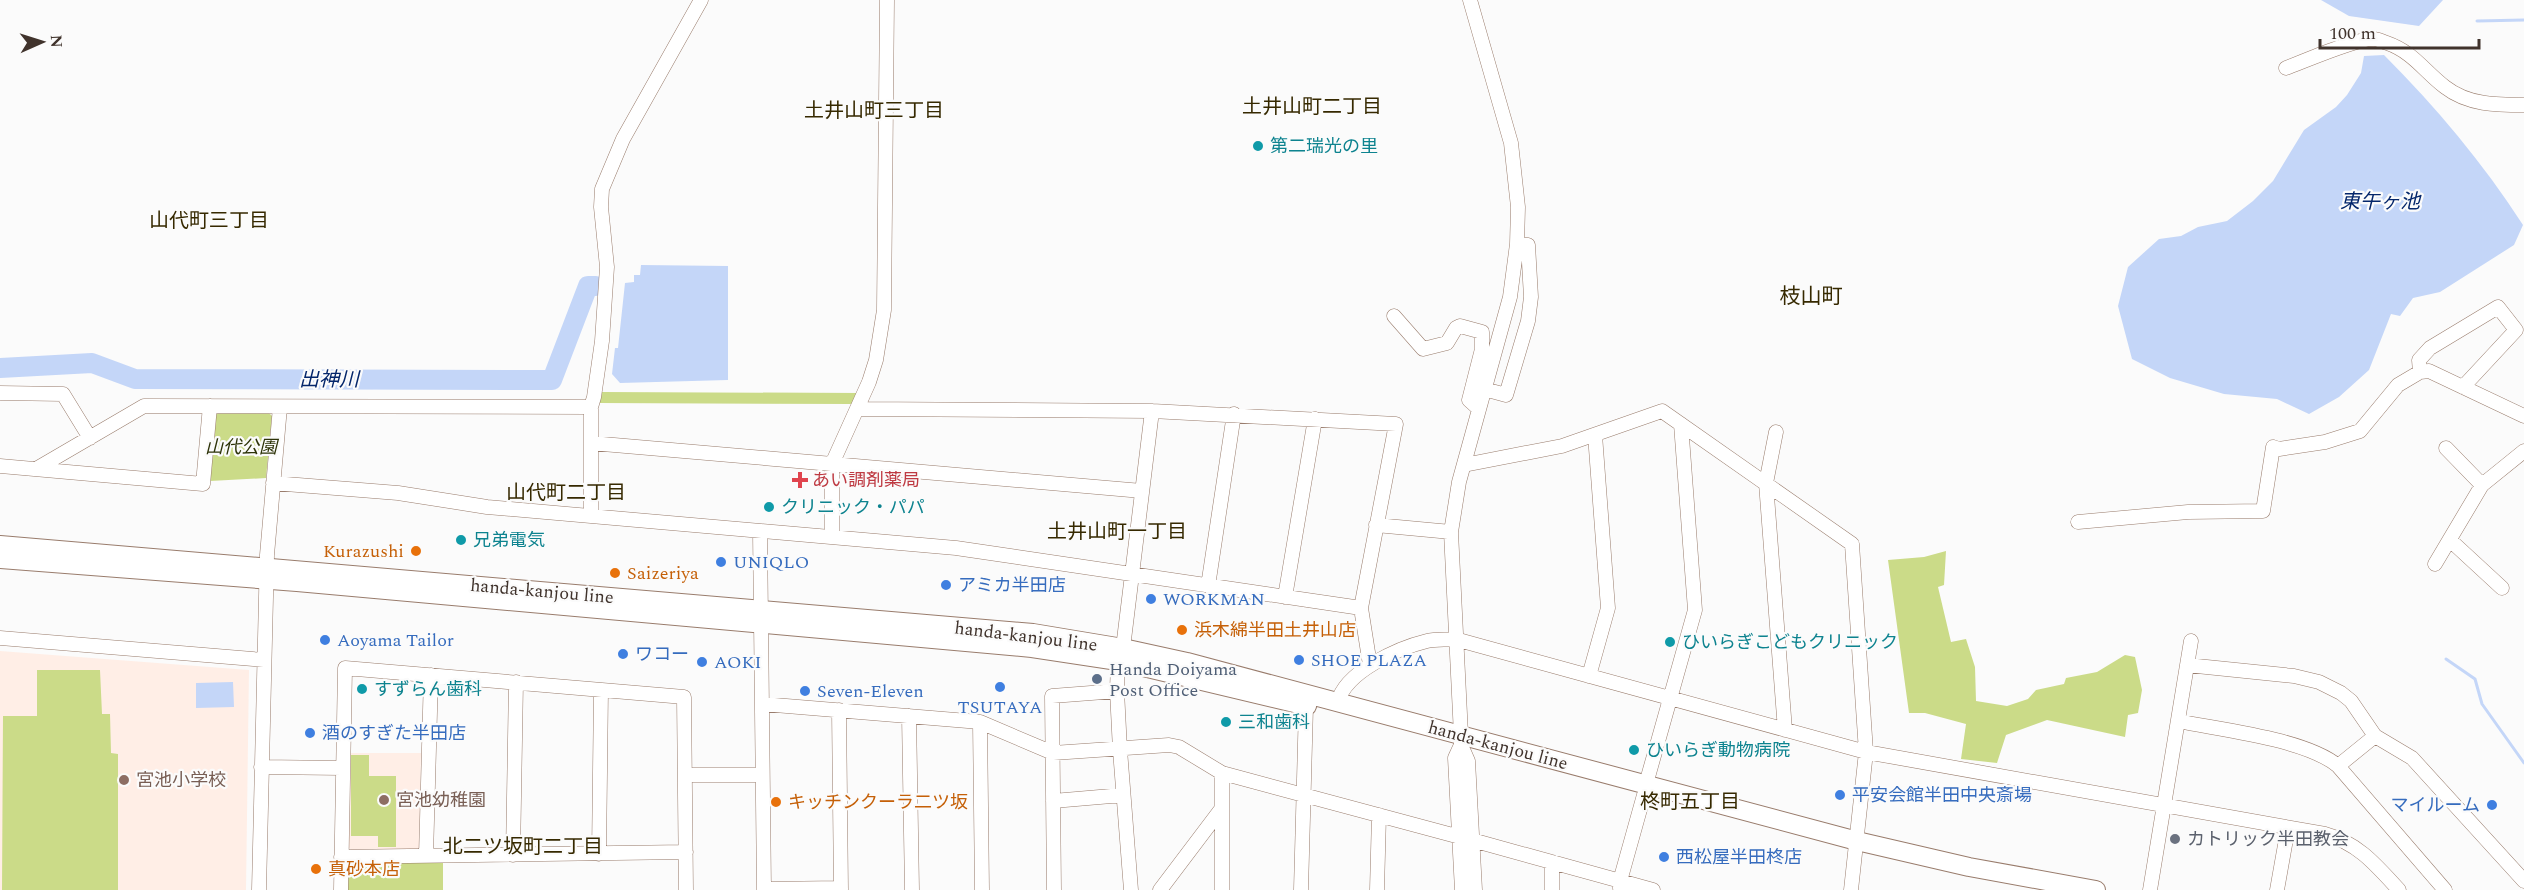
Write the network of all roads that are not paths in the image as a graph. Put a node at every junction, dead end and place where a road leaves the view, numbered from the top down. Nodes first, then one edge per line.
1 (701, 0) edge
2 (887, 0) edge
3 (1470, 0) edge
4 (2286, 68) dead end
5 (2524, 105) edge
6 (1517, 244) junction
7 (1394, 316) dead end
8 (2420, 372) junction
9 (2463, 387) junction
10 (1484, 389) junction
11 (0, 393) edge
12 (210, 406) junction
13 (280, 407) junction
14 (591, 407) junction
15 (858, 409) junction
16 (1479, 409) junction
17 (1152, 411) junction
18 (1234, 414) junction
19 (2524, 416) edge
20 (1315, 419) junction
21 (1681, 424) junction
22 (1776, 432) dead end
23 (1594, 435) junction
24 (90, 438) junction
25 (591, 443) junction
26 (2446, 448) dead end
27 (2524, 451) edge
28 (832, 464) junction
29 (1464, 465) junction
30 (0, 466) edge
31 (36, 469) junction
32 (273, 483) junction
33 (1766, 483) junction
34 (2482, 485) junction
35 (1142, 491) junction
36 (591, 516) junction
37 (2078, 522) dead end
38 (1376, 525) junction
39 (760, 531) junction
40 (1451, 532) junction
41 (832, 537) junction
42 (2450, 540) junction
43 (0, 544) edge
44 (0, 559) edge
45 (2435, 564) dead end
46 (267, 574) junction
47 (1132, 576) junction
48 (1208, 586) junction
49 (2502, 588) dead end
50 (1285, 597) junction
51 (1361, 608) junction
52 (761, 617) junction
53 (0, 638) edge
54 (1455, 639) junction
55 (2191, 641) dead end
56 (1121, 655) junction
57 (264, 660) junction
58 (1370, 665) junction
59 (2187, 665) junction
60 (430, 675) junction
61 (1589, 676) junction
62 (516, 682) junction
63 (601, 690) junction
64 (1117, 691) junction
65 (1670, 699) junction
66 (1338, 702) junction
67 (762, 704) junction
68 (1306, 706) junction
69 (839, 710) junction
70 (909, 716) junction
71 (2178, 721) junction
72 (980, 722) junction
73 (1785, 729) junction
74 (2375, 735) junction
75 (1461, 740) junction
76 (1120, 750) junction
77 (1866, 752) junction
78 (1053, 753) junction
79 (2338, 766) junction
80 (261, 767) junction
81 (342, 768) junction
82 (1222, 773) junction
83 (762, 775) junction
84 (686, 776) junction
85 (1645, 790) junction
86 (1123, 795) junction
87 (1304, 795) junction
88 (1053, 801) junction
89 (2163, 806) junction
90 (1222, 808) junction
91 (1379, 815) junction
92 (2288, 828) junction
93 (1466, 839) junction
94 (1856, 847) junction
95 (686, 852) junction
96 (599, 854) junction
97 (513, 855) junction
98 (426, 856) junction
99 (341, 857) junction
100 (1552, 862) junction
101 (2524, 881) edge
102 (1620, 885) edge
103 (841, 889) edge
104 (259, 890) edge
105 (341, 890) edge
106 (686, 890) edge
107 (764, 890) edge
108 (912, 890) edge
109 (982, 890) edge
110 (1054, 890) edge
111 (1131, 890) edge
112 (1160, 890) edge
113 (1222, 890) edge
114 (1301, 890) edge
115 (1377, 890) edge
116 (1462, 890) edge
117 (1475, 890) edge
118 (1552, 890) edge
119 (1653, 890) edge
120 (1851, 890) edge
121 (2032, 890) edge
122 (2096, 890) edge
123 (2150, 890) edge
124 (2277, 890) edge
125 (2399, 890) edge
126 (2445, 890) edge

1 - 14 street
2 - 15 street
3 - 6 street
4 - 5 street
6 - 10 street
6 - 10 street
7 - 16 street
8 - 9 street
8 - 9 street
8 - 37 street
9 - 19 street
10 - 16 street
11 - 24 street
12 - 13 street
12 - 24 street
12 - 31 street
13 - 14 street
13 - 32 street
14 - 25 street
15 - 17 street
15 - 28 street
16 - 29 street
17 - 18 street
17 - 35 street
18 - 20 street
18 - 48 street
20 - 38 street
20 - 50 street
21 - 23 street
21 - 33 street
21 - 65 street
22 - 33 street
23 - 29 street
23 - 61 street
24 - 31 street
25 - 28 street
25 - 36 street
26 - 34 street
27 - 34 street
28 - 35 street
28 - 41 street
29 - 40 street
30 - 31 street
32 - 36 street
32 - 46 street
33 - 73 street
33 - 77 street
34 - 42 street
35 - 47 street
36 - 39 street
38 - 40 street
38 - 51 street
39 - 41 street
39 - 52 street
40 - 54 street
41 - 47 street
42 - 45 street
42 - 49 street
43 - 46 main road, handa-kanjou line
44 - 46 main road, handa-kanjou line
46 - 52 main road, handa-kanjou line
46 - 57 street
47 - 48 street
47 - 56 street
48 - 50 street
50 - 51 street
51 - 58 street
52 - 56 main road, handa-kanjou line
52 - 67 street
53 - 57 street
54 - 58 street
54 - 61 street
54 - 75 street
55 - 59 street
56 - 64 street
56 - 66 main road, handa-kanjou line
56 - 68 main road, handa-kanjou line
57 - 80 street
58 - 66 street
59 - 71 street
59 - 74 street
60 - 62 street
60 - 81 street
60 - 98 street
61 - 65 street
62 - 63 street
62 - 97 street
63 - 84 street
63 - 96 street
64 - 76 street
64 - 78 street
65 - 73 street
65 - 85 street
66 - 75 main road, handa-kanjou line
67 - 69 street
67 - 83 street
68 - 75 main road, handa-kanjou line
68 - 87 street
69 - 70 street
69 - 103 street
70 - 72 street
70 - 108 street
71 - 79 street
71 - 89 street
72 - 78 street
72 - 109 street
73 - 77 street
74 - 79 street
74 - 101 street
75 - 85 main road, handa-kanjou line
75 - 93 street
76 - 78 street
76 - 82 street
76 - 86 street
77 - 89 street
77 - 94 street
78 - 88 street
79 - 126 street
80 - 81 street
80 - 104 street
81 - 99 street
82 - 87 street
82 - 90 street
83 - 84 street
83 - 107 street
84 - 95 street
85 - 94 main road, handa-kanjou line
85 - 102 street
86 - 88 street
86 - 111 street
87 - 91 street
87 - 114 street
88 - 110 street
89 - 92 street
89 - 123 street
90 - 112 street
90 - 113 street
91 - 93 street
91 - 115 street
92 - 124 street
92 - 125 street
93 - 100 street
93 - 116 street
93 - 117 street
94 - 120 street
94 - 121 main road, handa-kanjou line
94 - 122 main road, handa-kanjou line
95 - 96 street
95 - 106 street
96 - 97 street
97 - 98 street
98 - 99 street
99 - 105 street
100 - 102 street
100 - 118 street
102 - 119 street
103 - 107 street

